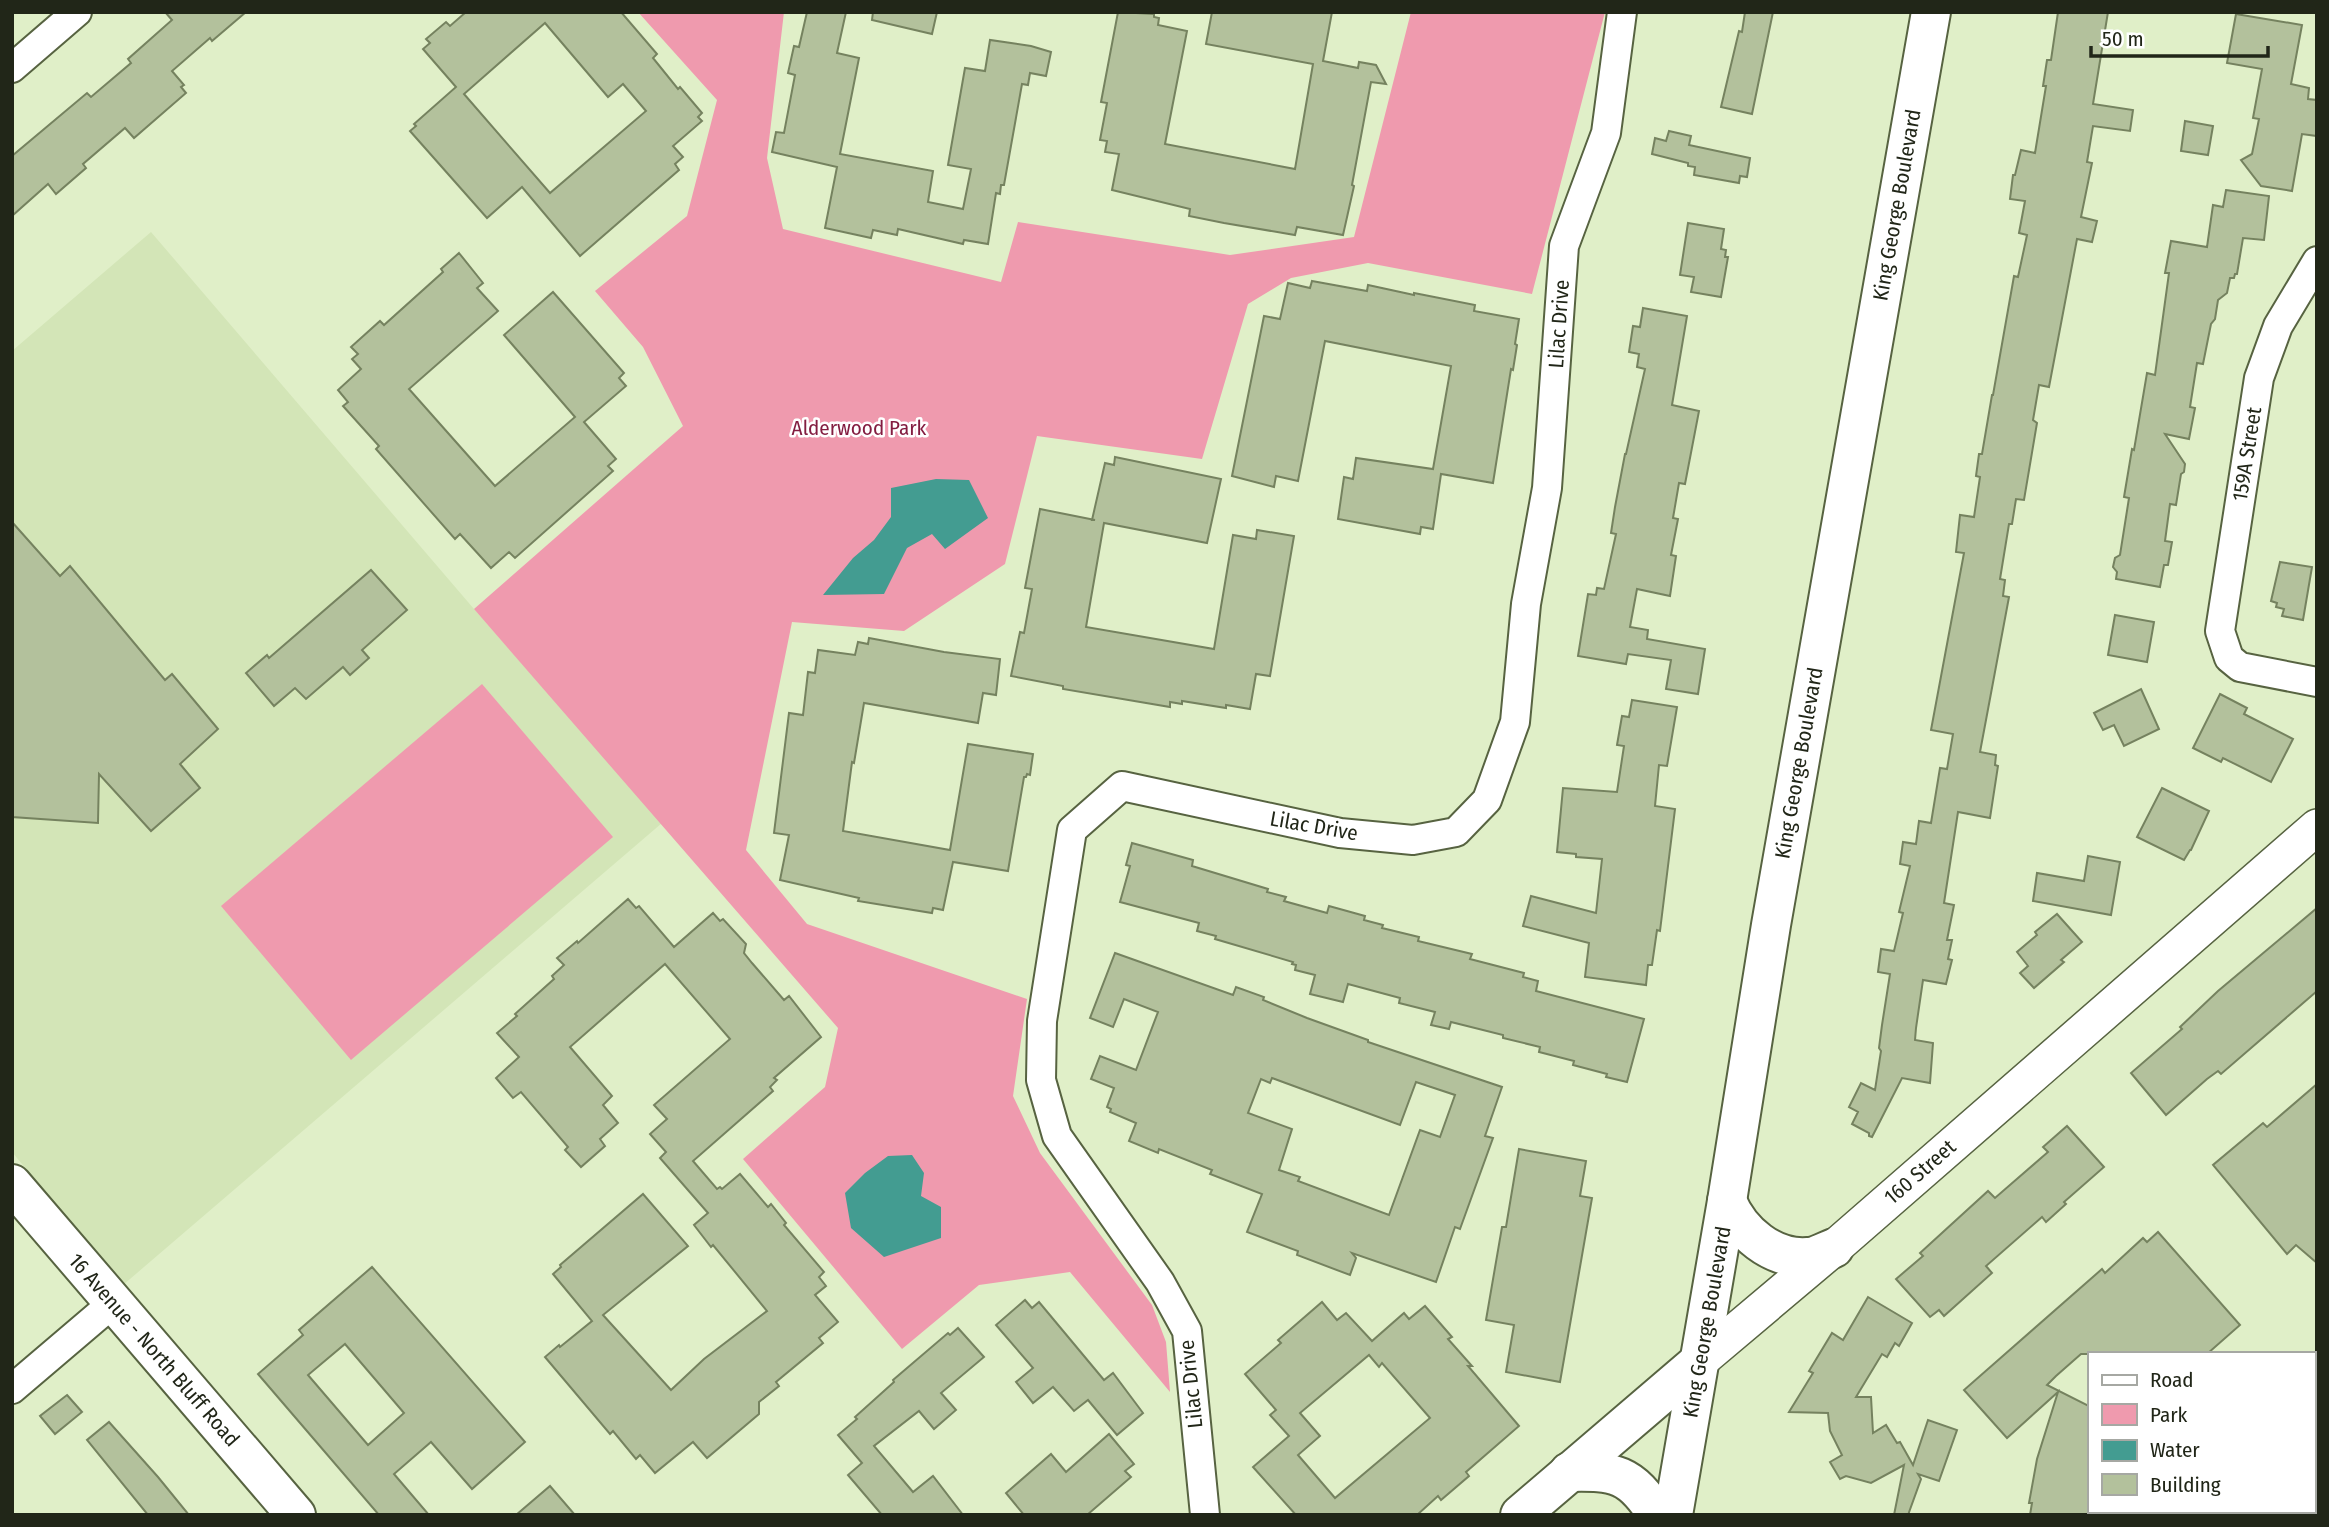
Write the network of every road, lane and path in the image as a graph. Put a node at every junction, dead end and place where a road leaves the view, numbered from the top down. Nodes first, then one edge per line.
1 (77, 12) edge
2 (1622, 12) edge
3 (1931, 12) edge
4 (12, 68) edge
5 (2317, 261) edge
6 (2317, 682) edge
7 (2317, 827) edge
8 (12, 1184) edge
9 (1727, 1201) junction
10 (1833, 1248) junction
11 (113, 1303) junction
12 (1700, 1361) junction
13 (12, 1389) edge
14 (1569, 1472) junction
15 (296, 1515) edge
16 (1205, 1515) edge
17 (1520, 1515) edge
18 (1657, 1515) edge
19 (1673, 1515) edge

1 - 4 street
2 - 16 street, Lilac Drive
3 - 9 main road, King George Boulevard
5 - 6 street, 159A Street
7 - 10 street, 160 Street
8 - 11 main road, 16 Avenue - North Bluff Road
9 - 10 main road
9 - 12 main road, King George Boulevard
10 - 12 street, 160 Street
11 - 13 street
11 - 15 main road, 16 Avenue - North Bluff Road
12 - 14 main road, 160 Street
12 - 19 main road, King George Boulevard
14 - 17 main road, 160 Street
14 - 18 main road

